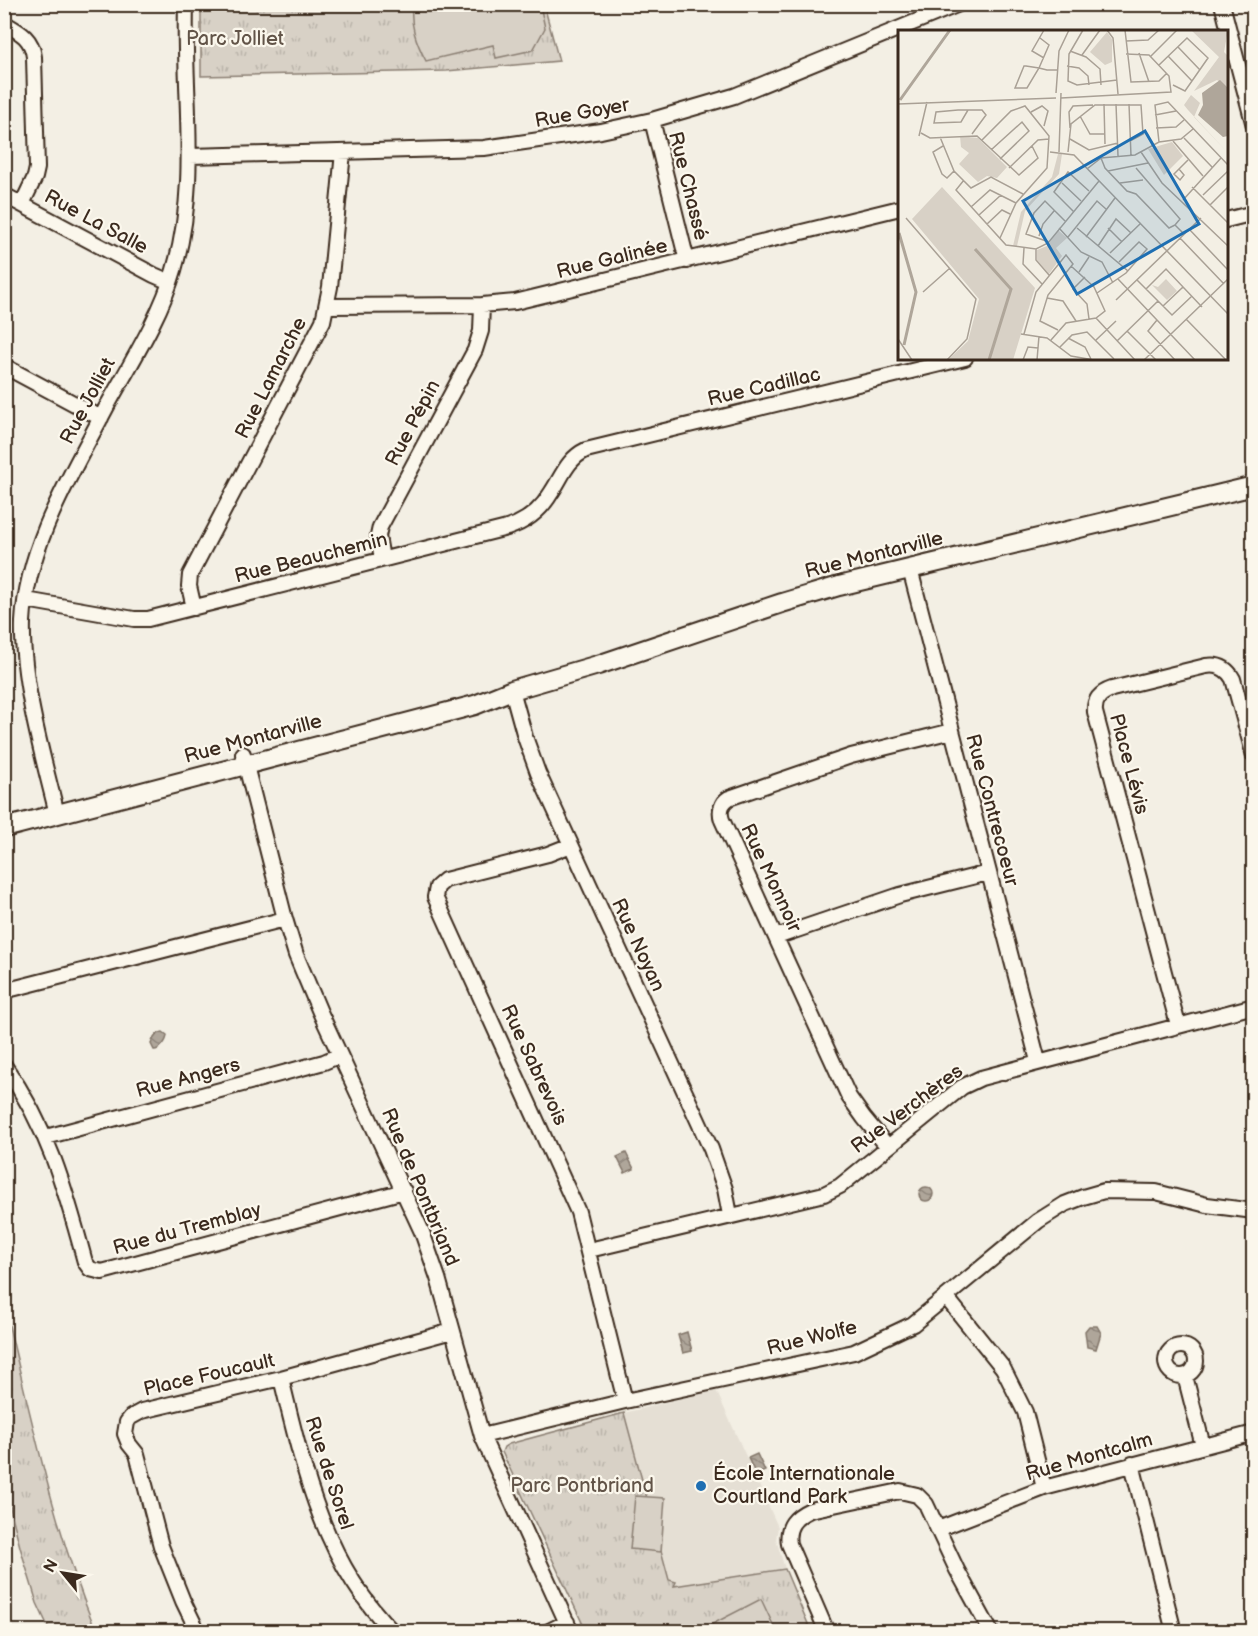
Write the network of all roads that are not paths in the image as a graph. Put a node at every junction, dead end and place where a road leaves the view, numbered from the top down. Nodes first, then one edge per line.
1 (186, 4) edge
2 (959, 4) edge
3 (1222, 4) edge
4 (922, 11) edge
5 (4, 24) edge
6 (652, 120) junction
7 (1253, 125) edge
8 (343, 152) junction
9 (190, 156) junction
10 (4, 195) edge
11 (22, 204) junction
12 (898, 208) edge
13 (1254, 213) edge
14 (1228, 220) edge
15 (687, 261) junction
16 (170, 282) junction
17 (482, 304) junction
18 (327, 306) junction
19 (957, 360) edge
20 (4, 366) edge
21 (101, 418) junction
22 (574, 458) joint
23 (1254, 486) edge
24 (382, 560) junction
25 (910, 569) junction
26 (26, 600) junction
27 (194, 608) junction
28 (512, 690) junction
29 (952, 731) junction
30 (1254, 756) edge
31 (245, 759) junction
32 (56, 808) junction
33 (4, 815) edge
34 (4, 828) edge
35 (571, 845) junction
36 (988, 873) junction
37 (285, 920) junction
38 (776, 937) junction
39 (4, 991) edge
40 (1254, 1006) edge
41 (1178, 1025) junction
42 (340, 1055) junction
43 (1038, 1061) junction
44 (4, 1065) edge
45 (46, 1137) junction
46 (888, 1147) junction
47 (404, 1191) junction
48 (1254, 1211) edge
49 (730, 1215) junction
50 (589, 1250) junction
51 (946, 1297) junction
52 (452, 1331) junction
53 (1185, 1376) dead end
54 (281, 1378) junction
55 (625, 1401) junction
56 (1254, 1433) edge
57 (482, 1436) junction
58 (1203, 1446) junction
59 (1132, 1464) junction
60 (1044, 1488) junction
61 (938, 1529) junction
62 (569, 1627) edge
63 (198, 1632) edge
64 (393, 1632) edge
65 (547, 1632) edge
66 (827, 1632) edge
67 (991, 1632) edge
68 (1174, 1632) edge

1 - 9 street, Rue Jolliet
2 - 4 street, Rue Goyer
3 - 7 street
4 - 6 street, Rue Goyer
5 - 11 street
6 - 8 street, Rue Goyer
6 - 15 street, Rue Chassé
8 - 9 street, Rue Goyer
8 - 18 street, Rue Lamarche
9 - 16 street, Rue Jolliet
10 - 11 street, Rue La Salle
11 - 16 street, Rue La Salle
12 - 15 street, Rue Galinée
13 - 14 street
15 - 17 street, Rue Galinée
16 - 21 street, Rue Jolliet
17 - 18 street, Rue Galinée
17 - 24 street, Rue Pépin
18 - 27 street, Rue Lamarche
19 - 22 street, Rue Cadillac
20 - 21 street
21 - 26 street, Rue Jolliet
22 - 24 street, Rue Beauchemin
23 - 25 street, Rue Montarville
24 - 27 street, Rue Beauchemin
25 - 28 street, Rue Montarville
25 - 29 street, Rue Contrecoeur
26 - 27 street, Rue Beauchemin
26 - 32 street, Rue Jolliet
28 - 31 street, Rue Montarville
28 - 35 street, Rue Noyan
29 - 36 street, Rue Contrecoeur
29 - 38 street, Rue Monnoir
30 - 41 street, Place Lévis
31 - 32 street, Rue Montarville
31 - 37 street, Rue de Pontbriand
32 - 33 street, Rue Montarville
32 - 34 street, Rue Montarville
35 - 49 street, Rue Noyan
35 - 50 street, Rue Sabrevois
36 - 38 street
36 - 43 street, Rue Contrecoeur
37 - 39 street
37 - 42 street, Rue de Pontbriand
38 - 46 street, Rue Monnoir
40 - 41 street, Rue Verchères
41 - 43 street, Rue Verchères
42 - 45 street, Rue Angers
42 - 47 street, Rue de Pontbriand
43 - 46 street, Rue Verchères
44 - 45 street, Rue du Tremblay
45 - 47 street, Rue du Tremblay
46 - 49 street, Rue Verchères
47 - 52 street, Rue de Pontbriand
48 - 51 street, Rue Wolfe
49 - 50 street, Rue Verchères
50 - 55 street, Rue Sabrevois
51 - 55 street, Rue Wolfe
51 - 60 street
52 - 54 street, Place Foucault
52 - 57 street, Rue de Pontbriand
53 - 58 street
54 - 63 street, Place Foucault
54 - 64 street, Rue de Sorel
55 - 57 street, Rue Wolfe
56 - 58 street, Rue Montcalm
57 - 62 street, Rue de Pontbriand
58 - 59 street, Rue Montcalm
59 - 60 street, Rue Montcalm
59 - 68 street
60 - 61 street, Rue Montcalm
61 - 66 street
61 - 67 street
62 - 65 street

